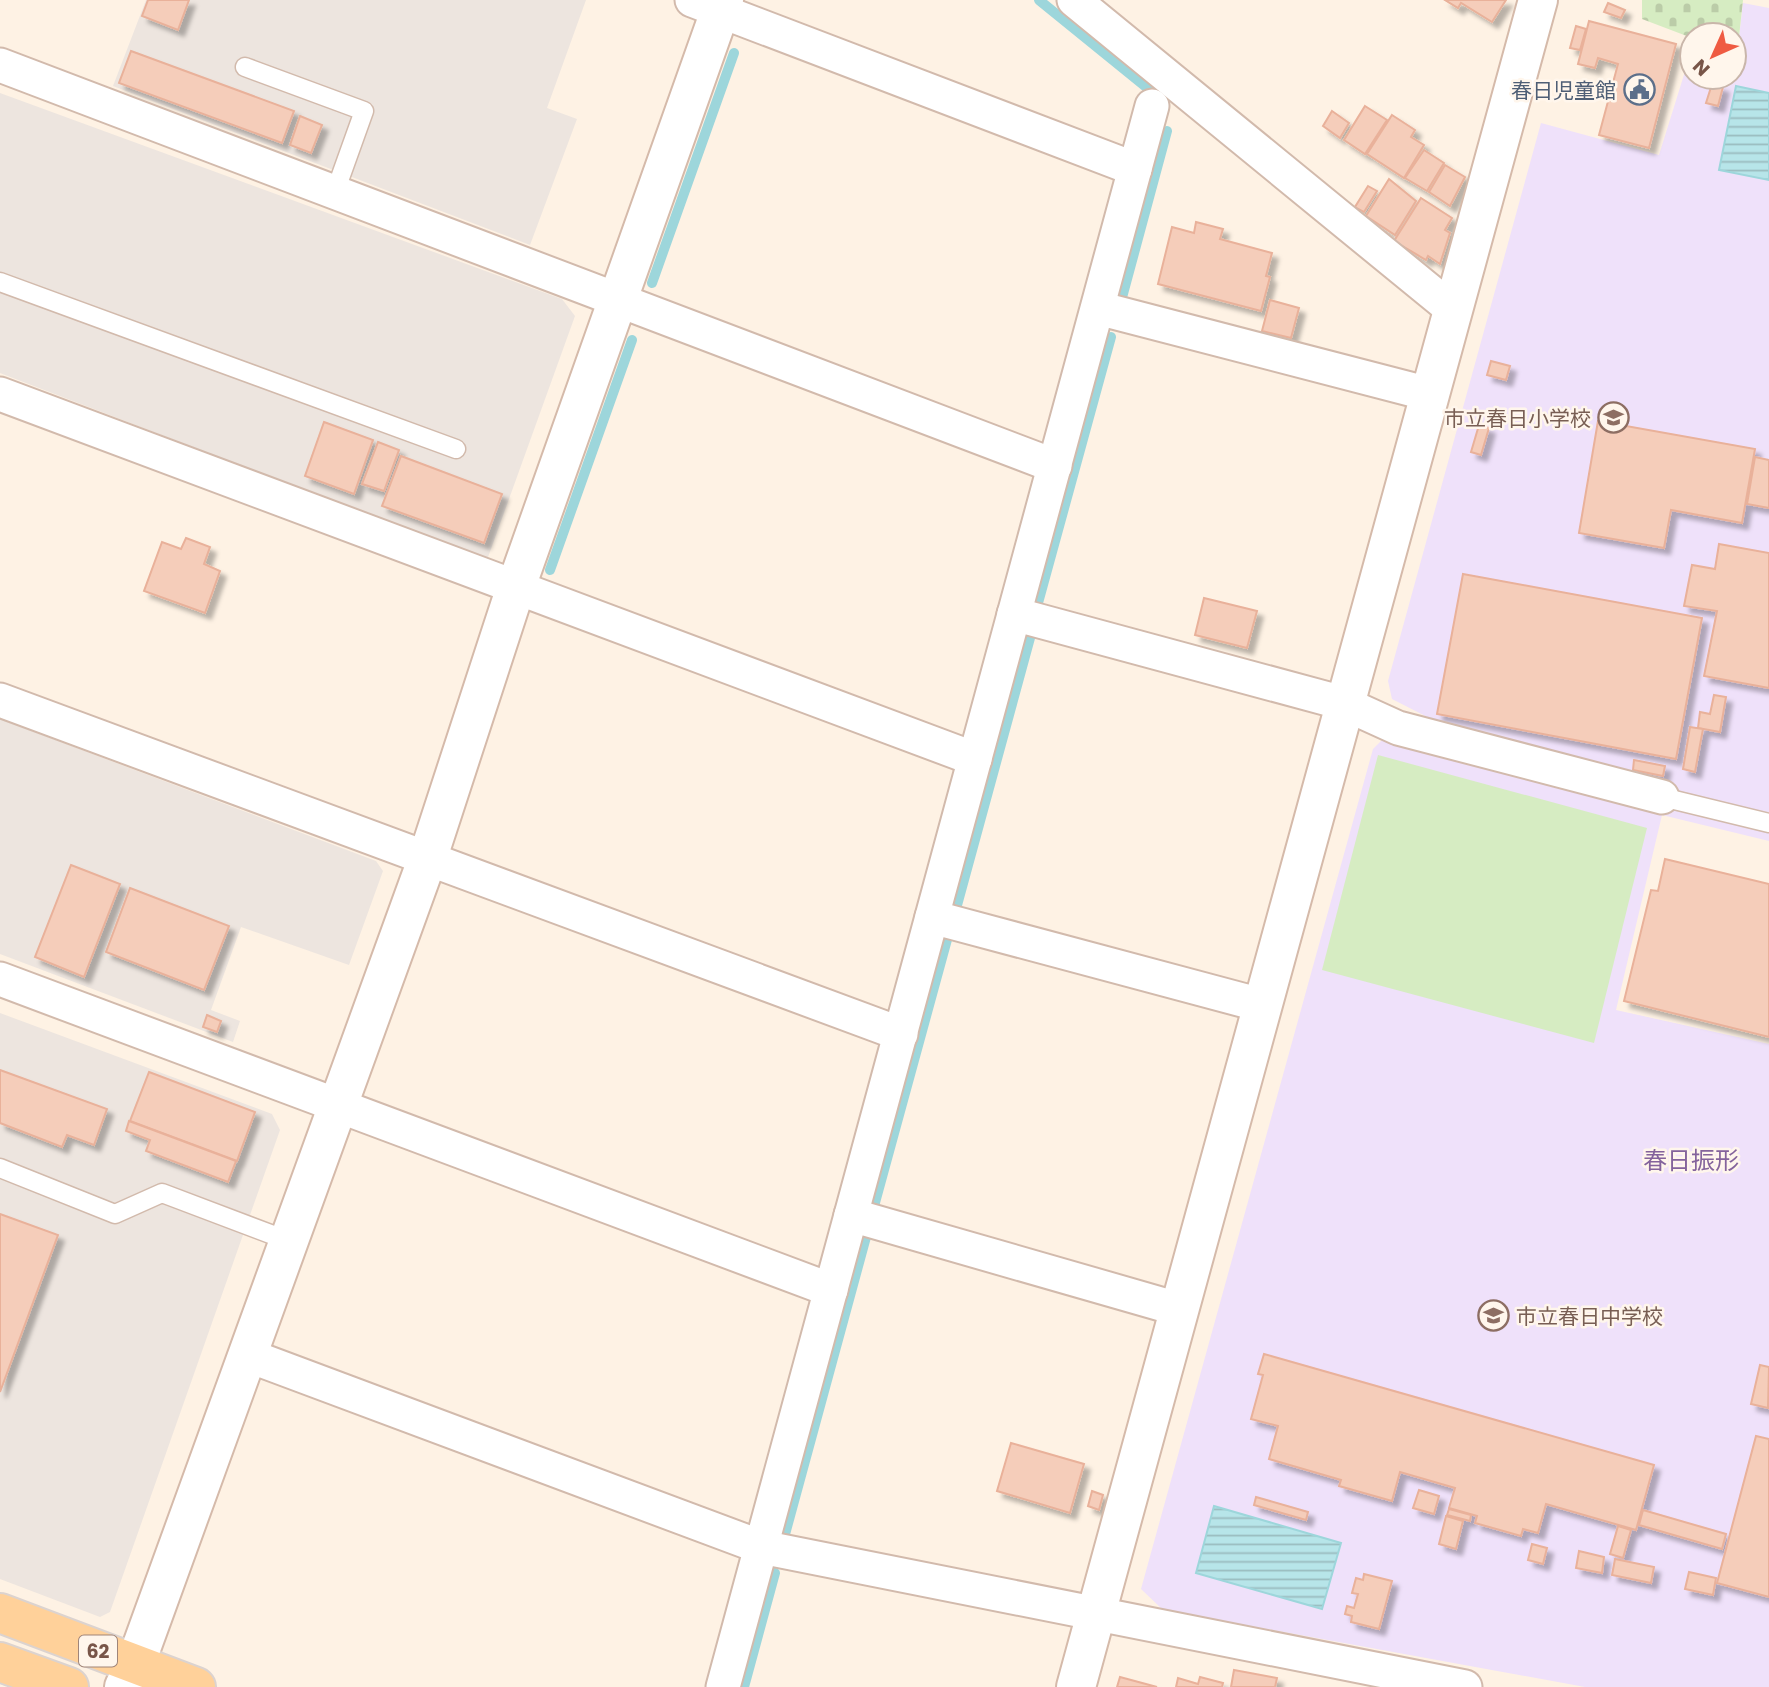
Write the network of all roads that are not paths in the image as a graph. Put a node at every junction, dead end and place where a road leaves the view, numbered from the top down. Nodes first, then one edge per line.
1 (1074, 0) edge
2 (1538, 0) edge
3 (712, 4) edge
4 (0, 65) edge
5 (245, 67) dead end
6 (1152, 106) dead end
7 (1135, 169) junction
8 (335, 192) junction
9 (0, 282) edge
10 (617, 299) junction
11 (1098, 308) junction
12 (1452, 310) junction
13 (0, 394) edge
14 (1429, 394) junction
15 (456, 449) dead end
16 (1055, 466) junction
17 (516, 587) junction
18 (1014, 614) junction
19 (0, 700) edge
20 (1343, 703) junction
21 (975, 759) junction
22 (1662, 797) joint
23 (1769, 823) edge
24 (427, 860) junction
25 (932, 917) junction
26 (0, 979) edge
27 (1261, 1004) junction
28 (901, 1034) junction
29 (338, 1105) junction
30 (0, 1168) edge
31 (851, 1215) junction
32 (289, 1241) junction
33 (831, 1290) junction
34 (1178, 1309) junction
35 (247, 1354) junction
36 (761, 1547) junction
37 (0, 1613) edge
38 (1096, 1616) junction
39 (0, 1662) edge
40 (130, 1676) edge
41 (1397, 1681) edge
42 (69, 1687) edge
43 (196, 1687) edge
44 (723, 1687) edge
45 (1076, 1687) edge
46 (1465, 1687) edge

1 - 12 street
2 - 12 street
3 - 7 street
3 - 10 street
4 - 8 street
5 - 8 lane
6 - 7 street
7 - 11 street
8 - 10 street
9 - 15 lane
10 - 16 street
10 - 17 street
11 - 14 street
11 - 16 street
12 - 14 street
13 - 17 street
14 - 20 street
16 - 18 street
17 - 21 street
17 - 24 street
18 - 20 street
18 - 21 street
19 - 24 street
20 - 22 street
20 - 27 street
21 - 25 street
22 - 23 lane
24 - 28 street
24 - 29 street
25 - 27 street
25 - 28 street
26 - 29 street
27 - 34 street
28 - 31 street
29 - 32 street
29 - 33 street
30 - 32 lane
31 - 33 street
31 - 34 street
32 - 35 street
33 - 36 street
34 - 38 street
35 - 36 street
35 - 40 street
36 - 38 street
36 - 44 street
37 - 40 main road, 62
38 - 41 street
38 - 45 street
39 - 42 main road, 62
40 - 43 main road, 62
41 - 46 street

